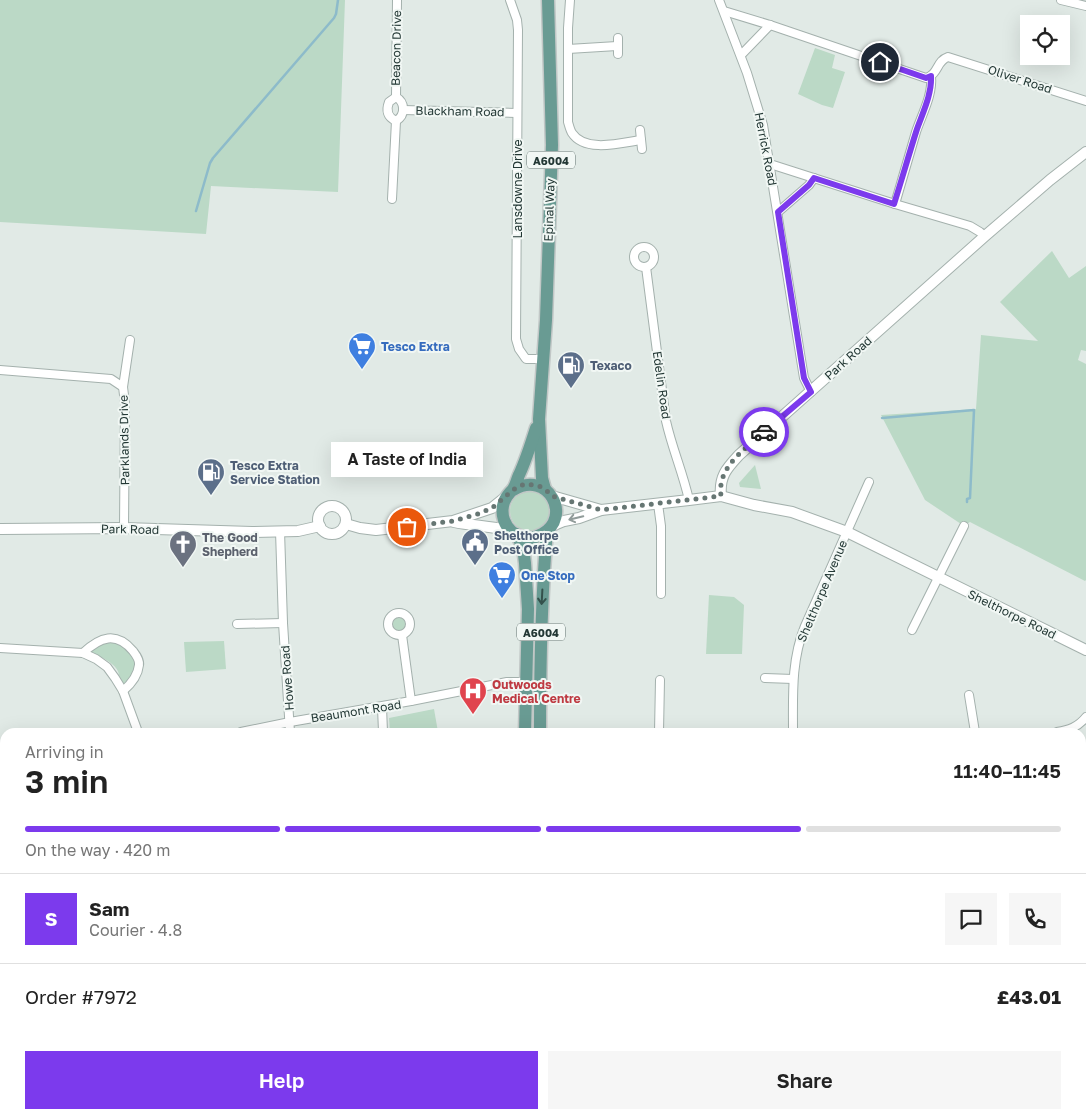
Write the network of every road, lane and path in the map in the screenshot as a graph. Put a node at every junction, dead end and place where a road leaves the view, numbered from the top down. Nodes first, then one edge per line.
1 (397, 0) edge
2 (510, 0) edge
3 (548, 0) edge
4 (570, 0) edge
5 (719, 0) edge
6 (1061, 0) edge
7 (1086, 6) edge
8 (724, 11) junction
9 (770, 25) junction
10 (618, 46) dead end
11 (568, 49) junction
12 (741, 55) junction
13 (931, 76) junction
14 (396, 97) junction
15 (1086, 101) edge
16 (403, 110) junction
17 (517, 112) junction
18 (396, 121) junction
19 (640, 130) dead end
20 (641, 140) junction
21 (642, 149) dead end
22 (1086, 152) edge
23 (770, 164) junction
24 (814, 178) junction
25 (392, 199) dead end
26 (894, 204) junction
27 (778, 212) junction
28 (985, 236) junction
29 (646, 267) dead end
30 (130, 340) dead end
31 (543, 359) junction
32 (0, 370) edge
33 (123, 387) junction
34 (811, 392) junction
35 (539, 419) junction
36 (869, 482) dead end
37 (510, 493) junction
38 (548, 493) junction
39 (721, 496) junction
40 (689, 500) junction
41 (658, 504) junction
42 (601, 510) junction
43 (453, 521) junction
44 (346, 524) junction
45 (320, 526) junction
46 (964, 526) dead end
47 (124, 528) junction
48 (0, 529) edge
49 (549, 529) junction
50 (280, 531) junction
51 (513, 532) junction
52 (847, 532) junction
53 (938, 577) junction
54 (661, 594) dead end
55 (283, 623) junction
56 (237, 624) dead end
57 (912, 630) dead end
58 (402, 635) dead end
59 (0, 648) edge
60 (1086, 650) edge
61 (83, 653) junction
62 (765, 678) dead end
63 (793, 679) junction
64 (660, 680) dead end
65 (526, 682) junction
66 (122, 691) junction
67 (969, 695) dead end
68 (411, 702) junction
69 (382, 707) junction
70 (1086, 717) edge
71 (290, 722) junction
72 (136, 728) edge
73 (261, 728) edge
74 (290, 728) edge
75 (383, 728) edge
76 (526, 728) edge
77 (540, 728) edge
78 (660, 728) edge
79 (793, 728) edge
80 (974, 728) edge
81 (1072, 728) edge

1 - 14 street, Beacon Drive
2 - 17 street, Lansdowne Drive
3 - 31 main road, Epinal Way / A6004
4 - 11 street
5 - 8 street, Herrick Road
6 - 7 street
8 - 9 street
8 - 12 street, Herrick Road
9 - 12 street
9 - 13 street
10 - 11 street
11 - 20 street
12 - 23 street, Herrick Road
13 - 15 street, Oliver Road
13 - 26 street
14 - 16 street, Beacon Drive
14 - 18 street, Beacon Drive
16 - 17 street, Blackham Road
16 - 18 street, Beacon Drive
17 - 31 street, Lansdowne Drive
18 - 25 street, Beacon Drive
19 - 20 street
20 - 21 street
22 - 28 street, Park Road
23 - 24 street
23 - 27 street, Herrick Road
24 - 26 street
24 - 27 street
26 - 28 street
27 - 34 street, Herrick Road
28 - 34 street, Park Road
29 - 40 street, Edelin Road
30 - 33 street
31 - 35 main road, Epinal Way / A6004
32 - 33 street, Parklands Drive
33 - 47 street, Parklands Drive
34 - 39 street, Park Road
35 - 37 main road, Epinal Way / A6004
35 - 38 main road, Epinal Way / A6004
36 - 52 street
37 - 38 main road
37 - 43 street
37 - 51 main road, A6004
38 - 42 street
38 - 49 main road, A6004
39 - 40 street
39 - 52 street, Shelthorpe Road
40 - 41 street
41 - 42 street
41 - 54 street
42 -> 49 street
43 - 44 street
43 - 51 street
44 - 45 street, Park Road
44 - 45 street
45 - 50 street, Park Road
46 - 53 street
47 - 48 street, Park Road
47 - 50 street, Park Road
49 - 51 main road
49 -> 77 main road, A6004
50 - 55 street, Howe Road
51 - 65 main road, A6004
52 - 53 street, Shelthorpe Road
52 - 63 street, Shelthorpe Avenue
53 - 57 street
53 - 60 street, Shelthorpe Road
55 - 56 street
55 - 71 street, Howe Road
58 - 68 street, Beaumont Road
59 - 61 street
61 - 66 street
61 - 66 street
62 - 63 street
63 - 79 street, Shelthorpe Avenue
64 - 78 street
65 - 68 street, Beaumont Road
65 - 76 main road, A6004
66 - 72 street
67 - 80 street
68 - 69 street, Beaumont Road
69 - 71 street, Beaumont Road
69 - 75 street
70 - 81 street
71 - 73 street, Beaumont Road
71 - 74 street, Howe Road

